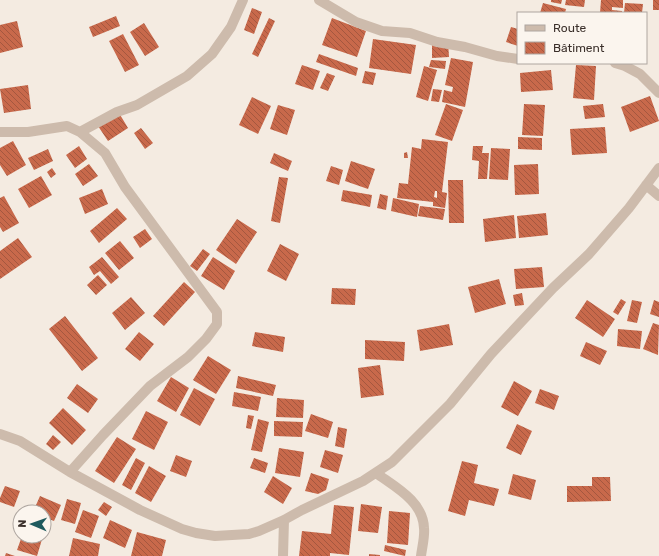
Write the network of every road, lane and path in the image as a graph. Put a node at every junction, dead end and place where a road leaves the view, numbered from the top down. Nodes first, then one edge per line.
1 (243, 0) edge
2 (319, 0) edge
3 (517, 60) edge
4 (618, 64) edge
5 (659, 93) edge
6 (0, 132) edge
7 (80, 132) junction
8 (659, 168) edge
9 (646, 185) junction
10 (659, 196) edge
11 (0, 434) edge
12 (70, 472) junction
13 (376, 473) junction
14 (284, 520) junction
15 (284, 556) edge
16 (421, 556) edge

1 - 7 street
2 - 3 street
4 - 5 street
6 - 7 street
7 - 12 street
8 - 9 street
9 - 10 street
9 - 13 street
11 - 12 street
12 - 14 street
13 - 14 street
13 - 16 street
14 - 15 street

